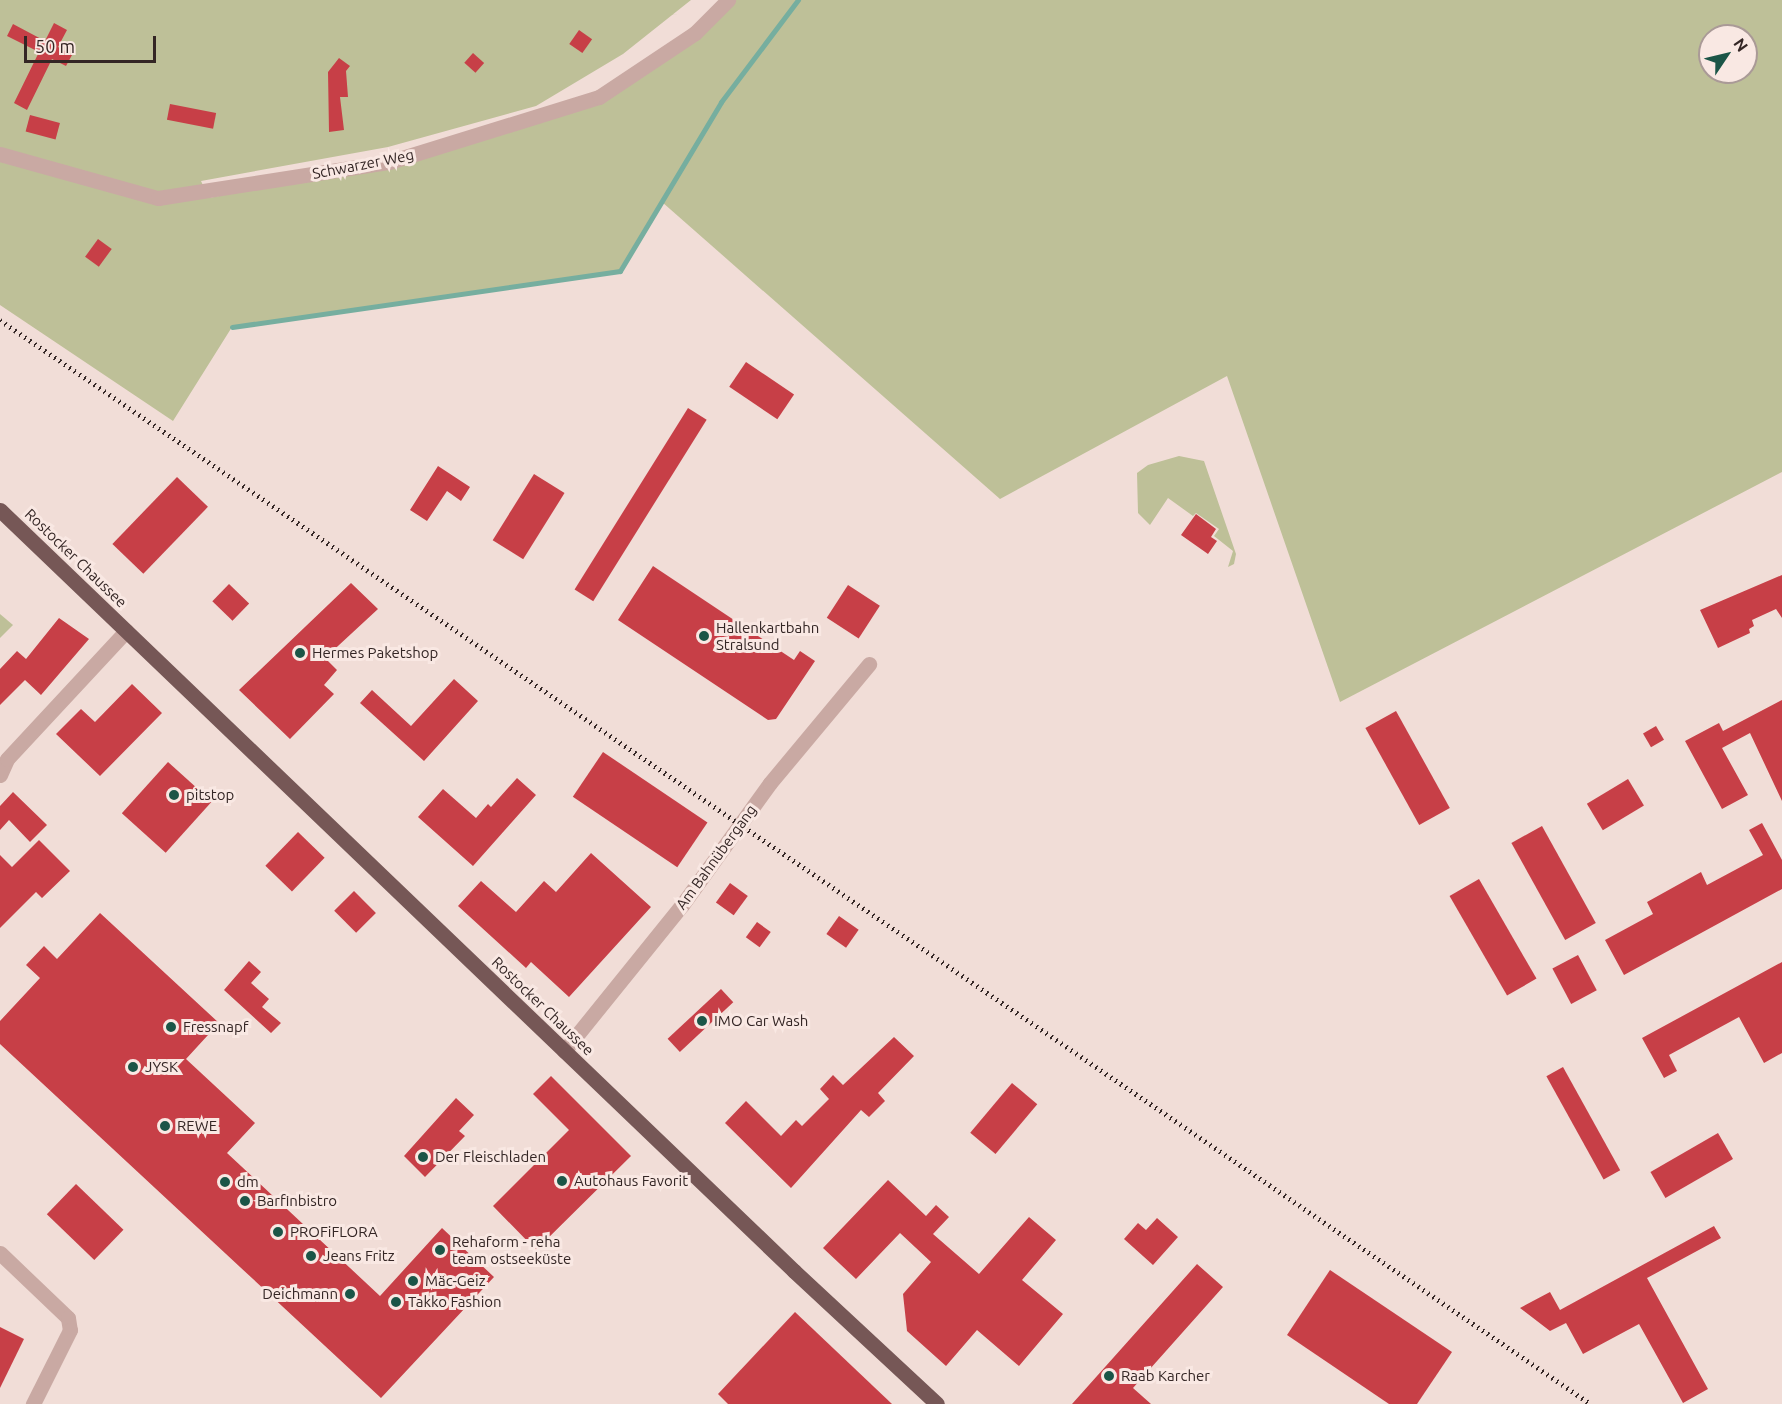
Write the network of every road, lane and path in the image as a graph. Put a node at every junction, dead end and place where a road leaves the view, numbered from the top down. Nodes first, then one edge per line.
1 (728, 0) edge
2 (0, 154) edge
3 (0, 510) edge
4 (126, 631) junction
5 (868, 664) dead end
6 (0, 775) edge
7 (564, 1051) junction
8 (0, 1253) edge
9 (33, 1404) edge
10 (937, 1404) edge

1 - 2 street, Schwarzer Weg
3 - 4 main road, Rostocker Chaussee
4 - 6 street, Rostocker Chaussee
4 - 7 main road, Rostocker Chaussee
5 - 7 street, Am Bahnübergang
7 - 10 main road, Rostocker Chaussee
8 - 9 street

